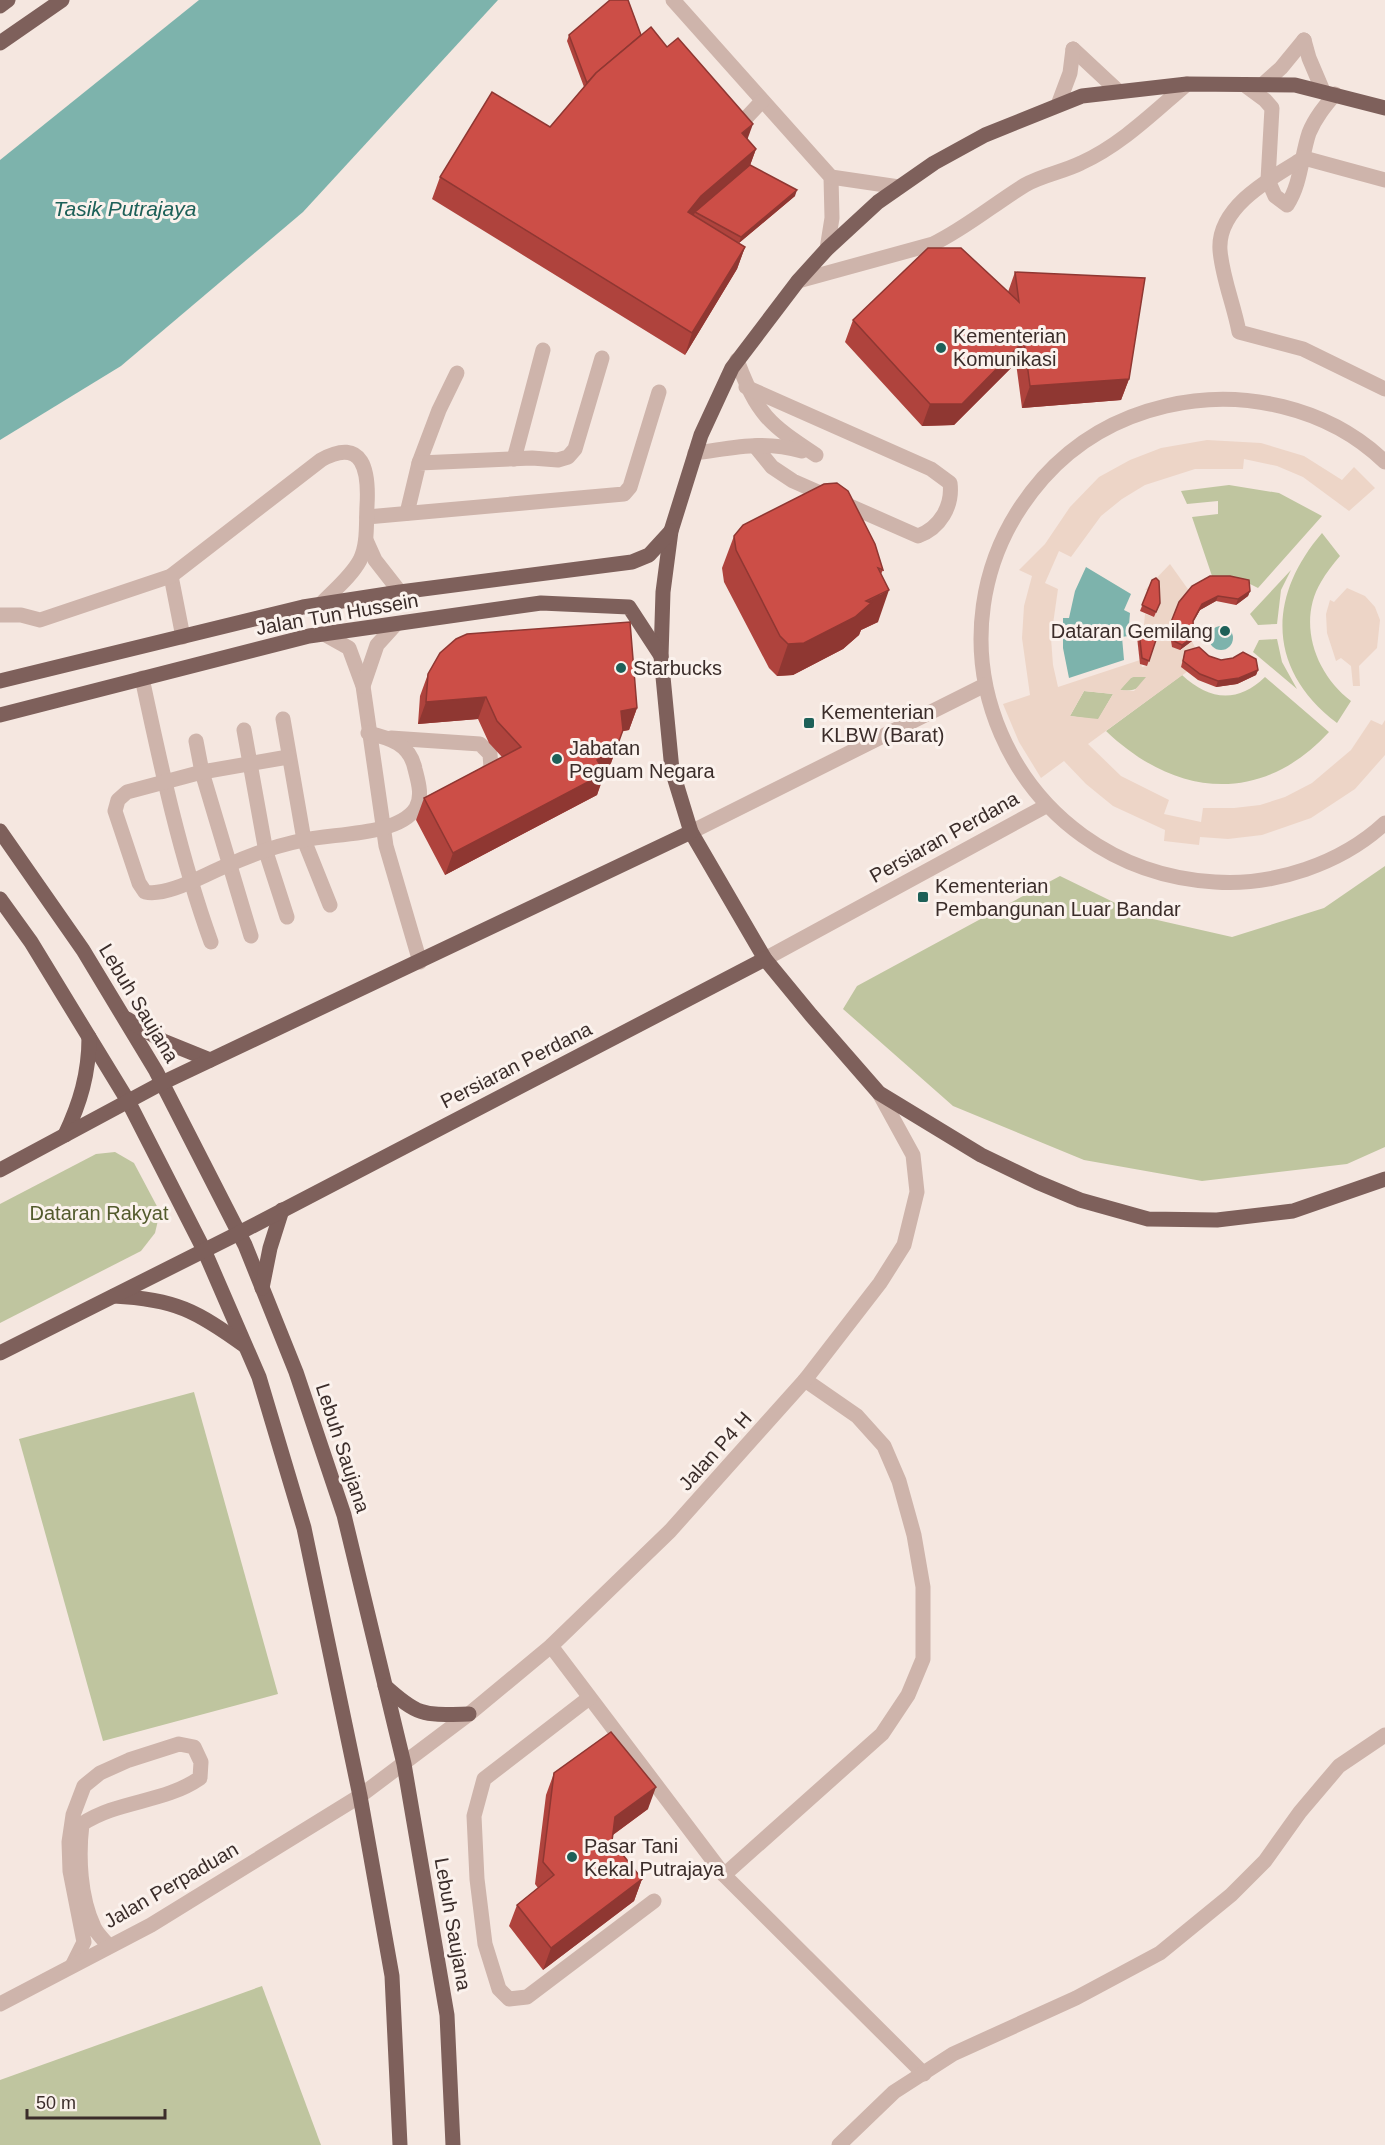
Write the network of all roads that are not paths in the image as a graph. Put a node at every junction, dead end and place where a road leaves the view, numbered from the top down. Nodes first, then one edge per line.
1 (8, 0) edge
2 (62, 0) edge
3 (673, 0) edge
4 (0, 6) edge
5 (0, 43) edge
6 (1187, 84) junction
7 (1262, 85) junction
8 (1246, 86) junction
9 (1117, 90) junction
10 (1329, 93) junction
11 (762, 101) junction
12 (1058, 105) junction
13 (1385, 108) edge
14 (733, 132) edge
15 (1304, 158) junction
16 (831, 177) junction
17 (1268, 180) junction
18 (1385, 180) edge
19 (899, 188) junction
20 (827, 249) junction
21 (798, 281) junction
22 (543, 351) dead end
23 (602, 358) dead end
24 (737, 360) junction
25 (457, 373) dead end
26 (747, 387) junction
27 (1385, 389) edge
28 (659, 392) dead end
29 (755, 446) junction
30 (695, 453) junction
31 (514, 459) junction
32 (1385, 462) edge
33 (420, 464) junction
34 (408, 513) junction
35 (367, 517) junction
36 (671, 531) junction
37 (366, 540) junction
38 (171, 576) junction
39 (399, 592) junction
40 (320, 605) junction
41 (0, 615) edge
42 (396, 624) junction
43 (324, 634) junction
44 (183, 637) junction
45 (661, 656) junction
46 (142, 678) junction
47 (0, 681) edge
48 (985, 685) junction
49 (363, 686) junction
50 (0, 715) edge
51 (283, 719) dead end
52 (244, 730) dead end
53 (368, 733) junction
54 (391, 738) junction
55 (196, 741) dead end
56 (288, 757) junction
57 (250, 764) junction
58 (202, 772) junction
59 (164, 782) junction
60 (464, 786) edge
61 (435, 800) edge
62 (1046, 806) junction
63 (415, 809) junction
64 (1385, 823) edge
65 (383, 828) junction
66 (0, 831) edge
67 (691, 832) junction
68 (304, 840) junction
69 (266, 852) junction
70 (228, 865) junction
71 (190, 882) junction
72 (0, 899) edge
73 (330, 905) dead end
74 (287, 917) dead end
75 (251, 936) dead end
76 (211, 942) dead end
77 (765, 959) junction
78 (420, 962) junction
79 (126, 1018) junction
80 (90, 1037) junction
81 (210, 1060) junction
82 (162, 1083) junction
83 (879, 1093) junction
84 (128, 1101) junction
85 (65, 1135) junction
86 (0, 1170) edge
87 (1385, 1179) edge
88 (282, 1210) junction
89 (239, 1233) junction
90 (204, 1250) junction
91 (262, 1288) junction
92 (114, 1296) junction
93 (245, 1346) junction
94 (0, 1353) edge
95 (805, 1380) junction
96 (551, 1646) junction
97 (385, 1686) junction
98 (589, 1698) junction
99 (469, 1714) junction
100 (1385, 1735) edge
101 (404, 1764) junction
102 (360, 1796) junction
103 (724, 1875) junction
104 (654, 1901) dead end
105 (109, 1946) junction
106 (73, 1964) junction
107 (0, 2004) edge
108 (924, 2074) junction
109 (400, 2145) edge
110 (453, 2145) edge
111 (839, 2145) edge

1 - 4 main road
2 - 5 main road
3 - 11 street
6 - 8 main road
6 - 9 main road
6 - 21 street
7 - 8 main road
7 - 10 main road
7 - 10 street
8 - 17 street
9 - 12 main road
9 - 12 street
10 - 13 main road
10 - 15 street
11 - 14 street
11 - 16 street
12 - 19 main road
15 - 17 street
15 - 17 street
15 - 18 street
16 - 19 street
16 - 20 street
17 - 27 street
19 - 20 main road
20 - 21 main road
21 - 24 main road
22 - 31 street
23 - 31 street
24 - 26 street
24 - 30 main road
25 - 33 street
26 - 29 street
26 - 29 street
28 - 34 street
29 - 30 street
30 - 36 main road
31 - 33 street
32 - 48 street
33 - 34 street
34 - 35 street
35 - 37 street
35 - 38 street
36 - 39 main road, Jalan Tun Hussein
36 - 45 main road
37 - 39 street
37 - 40 street
38 - 41 street
38 - 44 street
39 - 40 main road, Jalan Tun Hussein
40 - 44 main road, Jalan Tun Hussein
42 - 43 main road, Jalan Tun Hussein
42 - 45 main road, Jalan Tun Hussein
42 - 49 street
43 - 46 main road, Jalan Tun Hussein
43 - 49 street
44 - 47 main road, Jalan Tun Hussein
45 - 67 main road
46 - 50 main road, Jalan Tun Hussein
46 - 59 street
48 - 62 street
48 - 67 street
49 - 53 street
51 - 56 street
52 - 57 street
53 - 54 street
53 - 65 street
54 - 60 street
54 - 63 street
55 - 58 street
56 - 57 street
56 - 68 street
57 - 58 street
57 - 69 street
58 - 59 street
58 - 70 street
59 - 71 street
59 - 71 street
61 - 63 street
62 - 64 street
62 - 77 street, Persiaran Perdana
63 - 65 street
65 - 68 street
65 - 78 street
66 - 79 main road, Lebuh Saujana
67 - 77 main road
67 - 78 main road
68 - 69 street
68 - 73 street
69 - 70 street
69 - 74 street
70 - 71 street
70 - 75 street
71 - 76 street
72 - 80 main road
77 - 83 main road
77 - 88 main road, Persiaran Perdana
78 - 81 main road
79 - 81 main road
79 - 82 main road, Lebuh Saujana
80 - 84 main road
80 - 85 main road
81 - 82 main road
82 - 84 main road
82 - 89 main road, Lebuh Saujana
83 - 87 main road
83 - 95 street, Jalan P4 H
84 - 85 main road
84 - 90 main road
85 - 86 main road
88 - 89 main road, Persiaran Perdana
88 - 91 main road
89 - 90 main road, Persiaran Perdana
89 - 91 main road, Lebuh Saujana
90 - 92 main road, Persiaran Perdana
90 - 93 main road
91 - 97 main road, Lebuh Saujana
92 - 93 main road
92 - 94 main road, Persiaran Perdana
93 - 102 main road
95 - 96 street, Jalan P4 H
95 - 103 street
96 - 98 street
96 - 99 street, Jalan P4 H
97 - 99 main road
97 - 101 main road, Lebuh Saujana
98 - 103 street
98 - 104 street
99 - 101 street, Jalan P4 H
100 - 108 street
101 - 102 street, Jalan Perpaduan
101 - 110 main road, Lebuh Saujana
102 - 105 street, Jalan Perpaduan
102 - 109 main road
103 - 108 street
105 - 106 street, Jalan Perpaduan
105 - 106 street
106 - 107 street, Jalan Perpaduan
108 - 111 street

